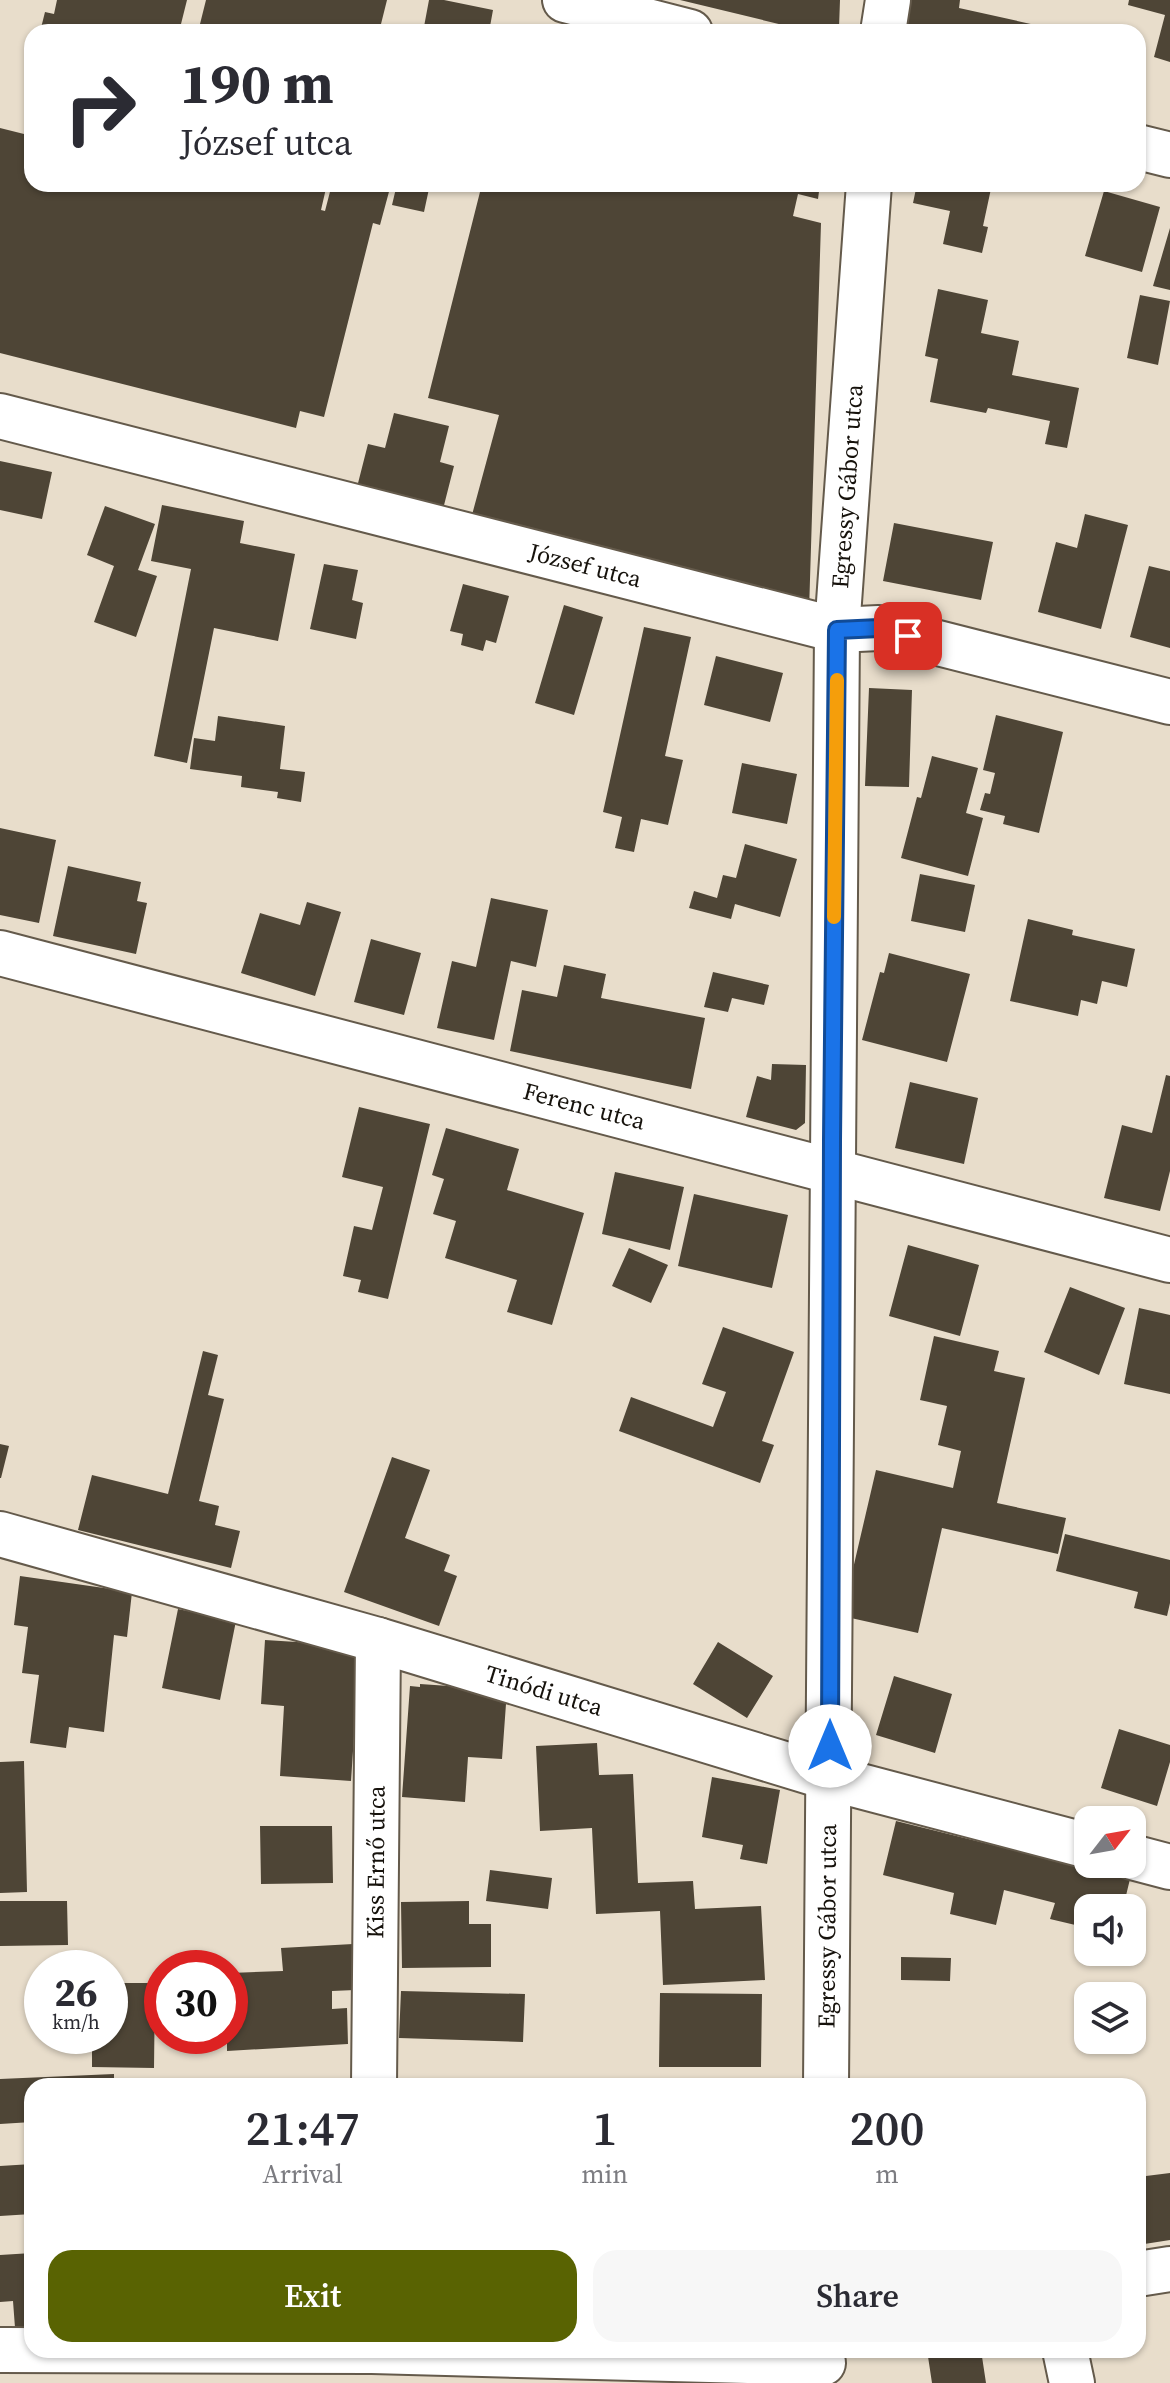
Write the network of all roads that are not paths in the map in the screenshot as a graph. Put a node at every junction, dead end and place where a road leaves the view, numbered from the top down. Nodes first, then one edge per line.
1 (565, 0) edge
2 (888, 0) edge
3 (659, 24) edge
4 (884, 24) edge
5 (1146, 149) edge
6 (1170, 155) edge
7 (868, 192) edge
8 (0, 416) edge
9 (837, 630) junction
10 (1170, 702) edge
11 (0, 953) edge
12 (832, 1173) junction
13 (1170, 1260) edge
14 (0, 1534) edge
15 (378, 1640) junction
16 (830, 1778) junction
17 (1074, 1842) edge
18 (1146, 1861) edge
19 (1170, 1867) edge
20 (374, 2078) edge
21 (826, 2078) edge
22 (1170, 2269) edge
23 (1146, 2273) edge
24 (0, 2350) edge
25 (24, 2350) edge
26 (372, 2358) edge
27 (612, 2358) edge
28 (1067, 2358) edge
29 (822, 2365) edge
30 (371, 2383) edge
31 (1072, 2383) edge

1 - 3 street
2 - 4 street
5 - 6 street
7 - 9 street, Egressy Gábor utca
8 - 9 street, József utca
9 - 10 street, József utca
9 - 12 street, Egressy Gábor utca
11 - 12 street, Ferenc utca
12 - 13 street, Ferenc utca
12 - 16 street, Egressy Gábor utca
14 - 15 street, Tinódi utca
15 - 16 street, Tinódi utca
15 - 20 street, Kiss Ernő utca
16 - 17 street, Tinódi utca
16 - 21 street, Egressy Gábor utca
18 - 19 street
22 - 23 street
24 - 25 street
26 - 30 street
27 - 29 street
28 - 31 street

